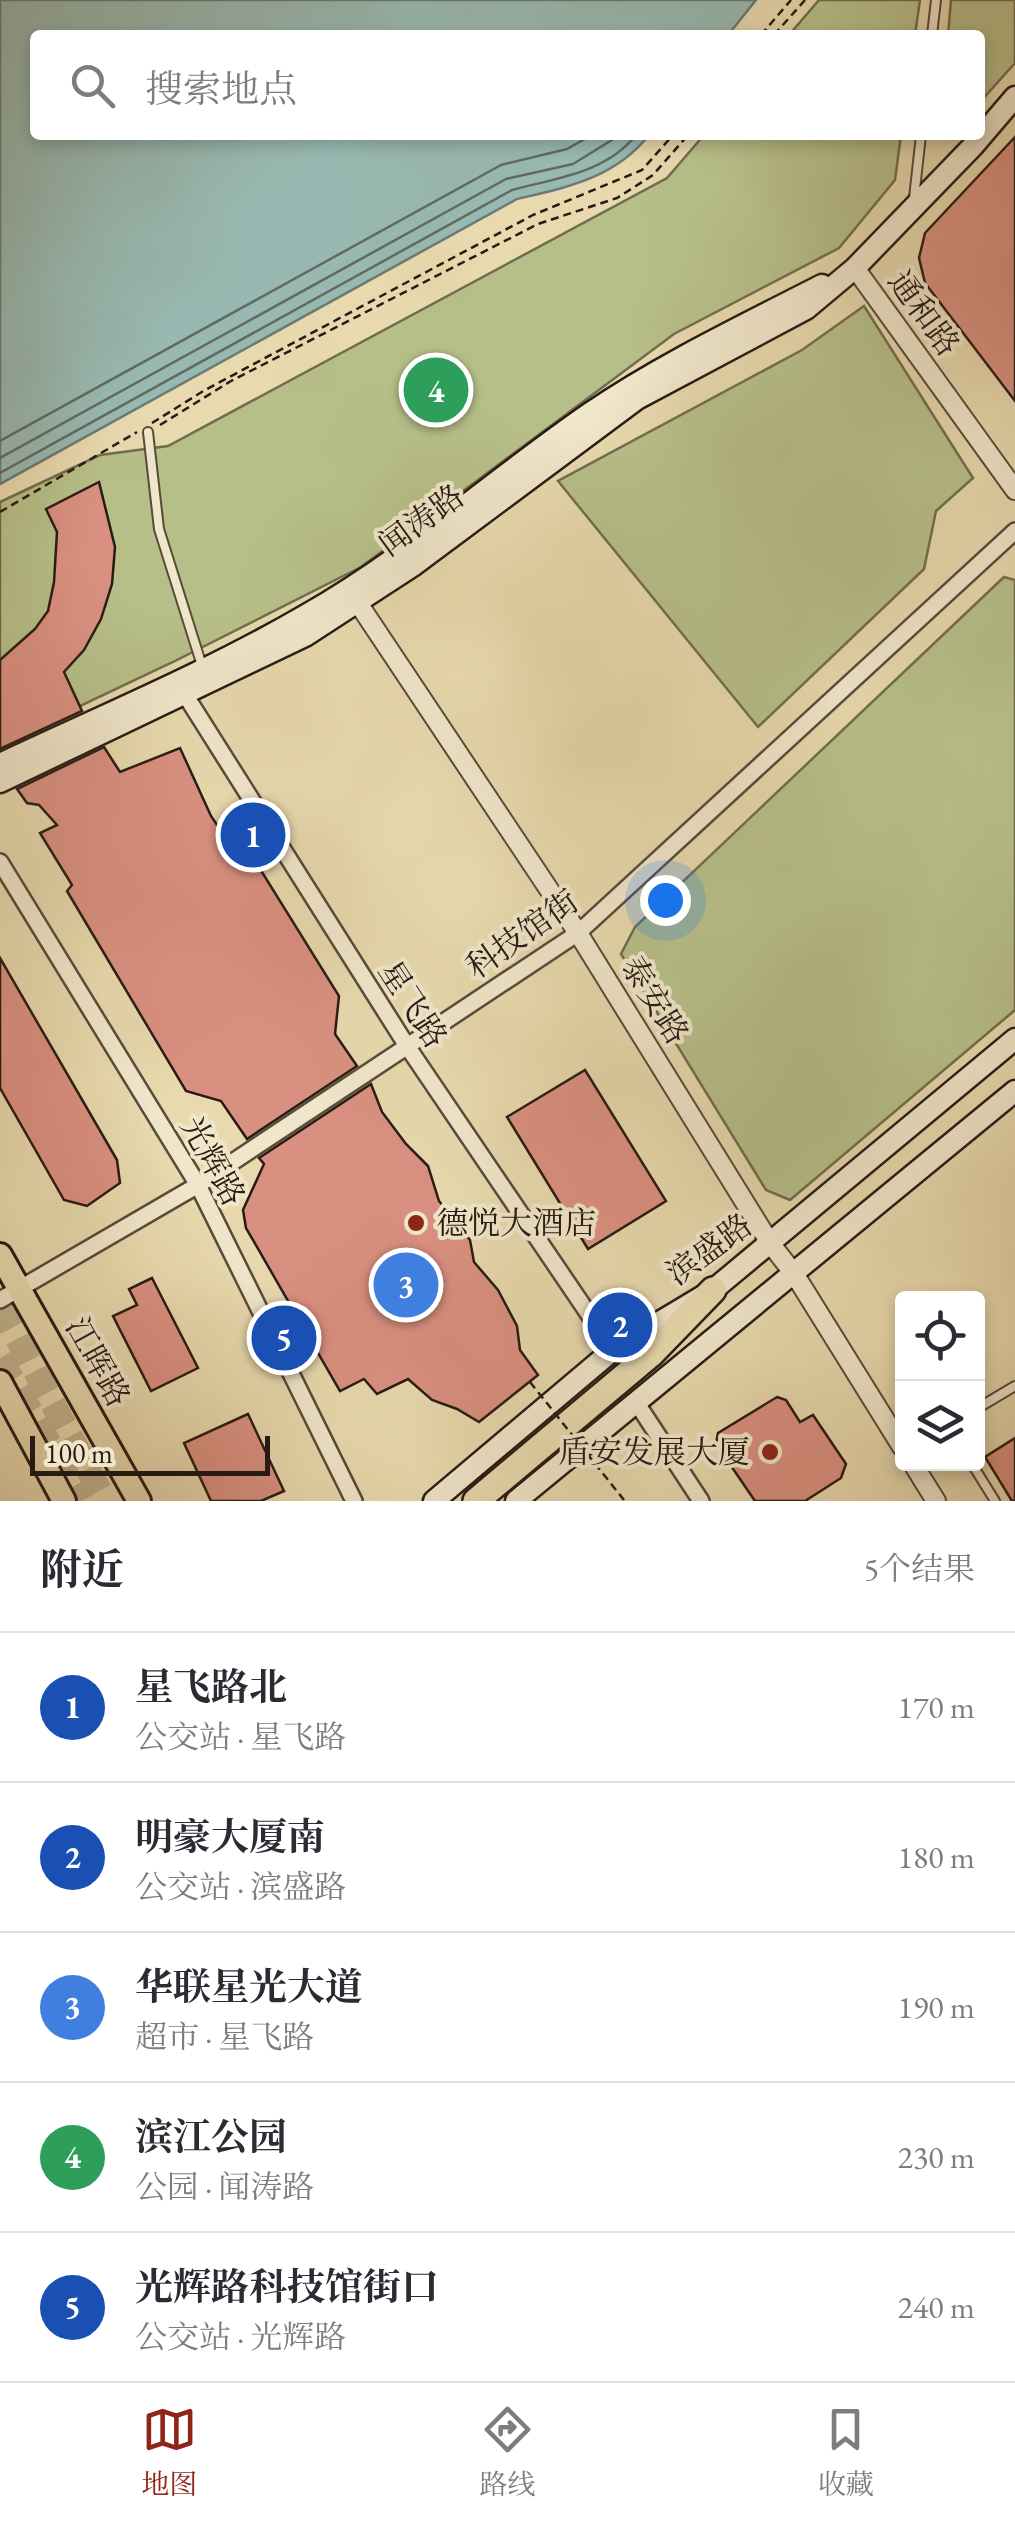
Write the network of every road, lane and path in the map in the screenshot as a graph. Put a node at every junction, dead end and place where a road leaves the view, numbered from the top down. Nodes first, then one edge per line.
1 (792, 0) edge
2 (805, 0) edge
3 (936, 0) edge
4 (765, 30) edge
5 (778, 30) edge
6 (933, 30) edge
7 (1015, 97) edge
8 (985, 129) edge
9 (669, 140) edge
10 (684, 140) edge
11 (920, 140) edge
12 (975, 140) edge
13 (913, 207) junction
14 (854, 268) junction
15 (148, 432) joint
16 (1015, 490) edge
17 (0, 512) edge
18 (1015, 531) edge
19 (353, 595) junction
20 (202, 670) junction
21 (180, 688) junction
22 (0, 764) edge
23 (0, 782) edge
24 (0, 862) edge
25 (578, 933) junction
26 (1015, 1039) edge
27 (407, 1046) junction
28 (1015, 1091) edge
29 (198, 1185) junction
30 (770, 1243) junction
31 (0, 1255) edge
32 (794, 1275) junction
33 (713, 1290) junction
34 (10, 1295) edge
35 (613, 1350) junction
36 (0, 1382) edge
37 (530, 1382) dead end
38 (1015, 1386) edge
39 (636, 1402) junction
40 (985, 1404) edge
41 (895, 1436) edge
42 (917, 1471) edge
43 (976, 1471) edge
44 (624, 1500) edge
45 (64, 1501) edge
46 (139, 1501) edge
47 (354, 1501) edge
48 (434, 1501) edge
49 (476, 1501) edge
50 (516, 1501) edge
51 (701, 1501) edge
52 (936, 1501) edge
53 (995, 1501) edge

1 - 4 path
2 - 5 path
3 - 6 lane
7 - 8 main road, 闻涛路
9 - 17 path
10 - 15 path
11 - 13 lane
12 - 13 main road, 闻涛路
13 - 14 main road, 闻涛路
14 - 16 street, 通和路
14 - 19 main road, 闻涛路
15 - 20 lane
18 - 25 street, 科技馆街
19 - 20 main road, 闻涛路
19 - 21 main road, 闻涛路
19 - 25 street, 泰安路
20 - 21 main road, 闻涛路
21 - 22 main road, 闻涛路
21 - 23 main road, 闻涛路
21 - 27 street, 星飞路
24 - 29 street, 光辉路
25 - 27 street, 科技馆街
25 - 30 street, 泰安路
26 - 30 main road, 滨盛路
27 - 29 street, 科技馆街
27 - 35 street, 星飞路
28 - 32 main road
29 - 34 street, 科技馆街
29 - 47 street, 光辉路
30 - 32 street, 泰安路
30 - 33 main road, 滨盛路
31 - 34 main road, 江晖路
32 - 39 main road
32 - 41 street, 泰安路
33 - 35 main road, 滨盛路
33 - 49 highway
34 - 46 main road, 江晖路
35 - 48 main road, 滨盛路
36 - 45 main road
37 - 44 path, bridge
38 - 40 lane
39 - 50 main road
39 - 51 street
42 - 52 street
43 - 53 lane

